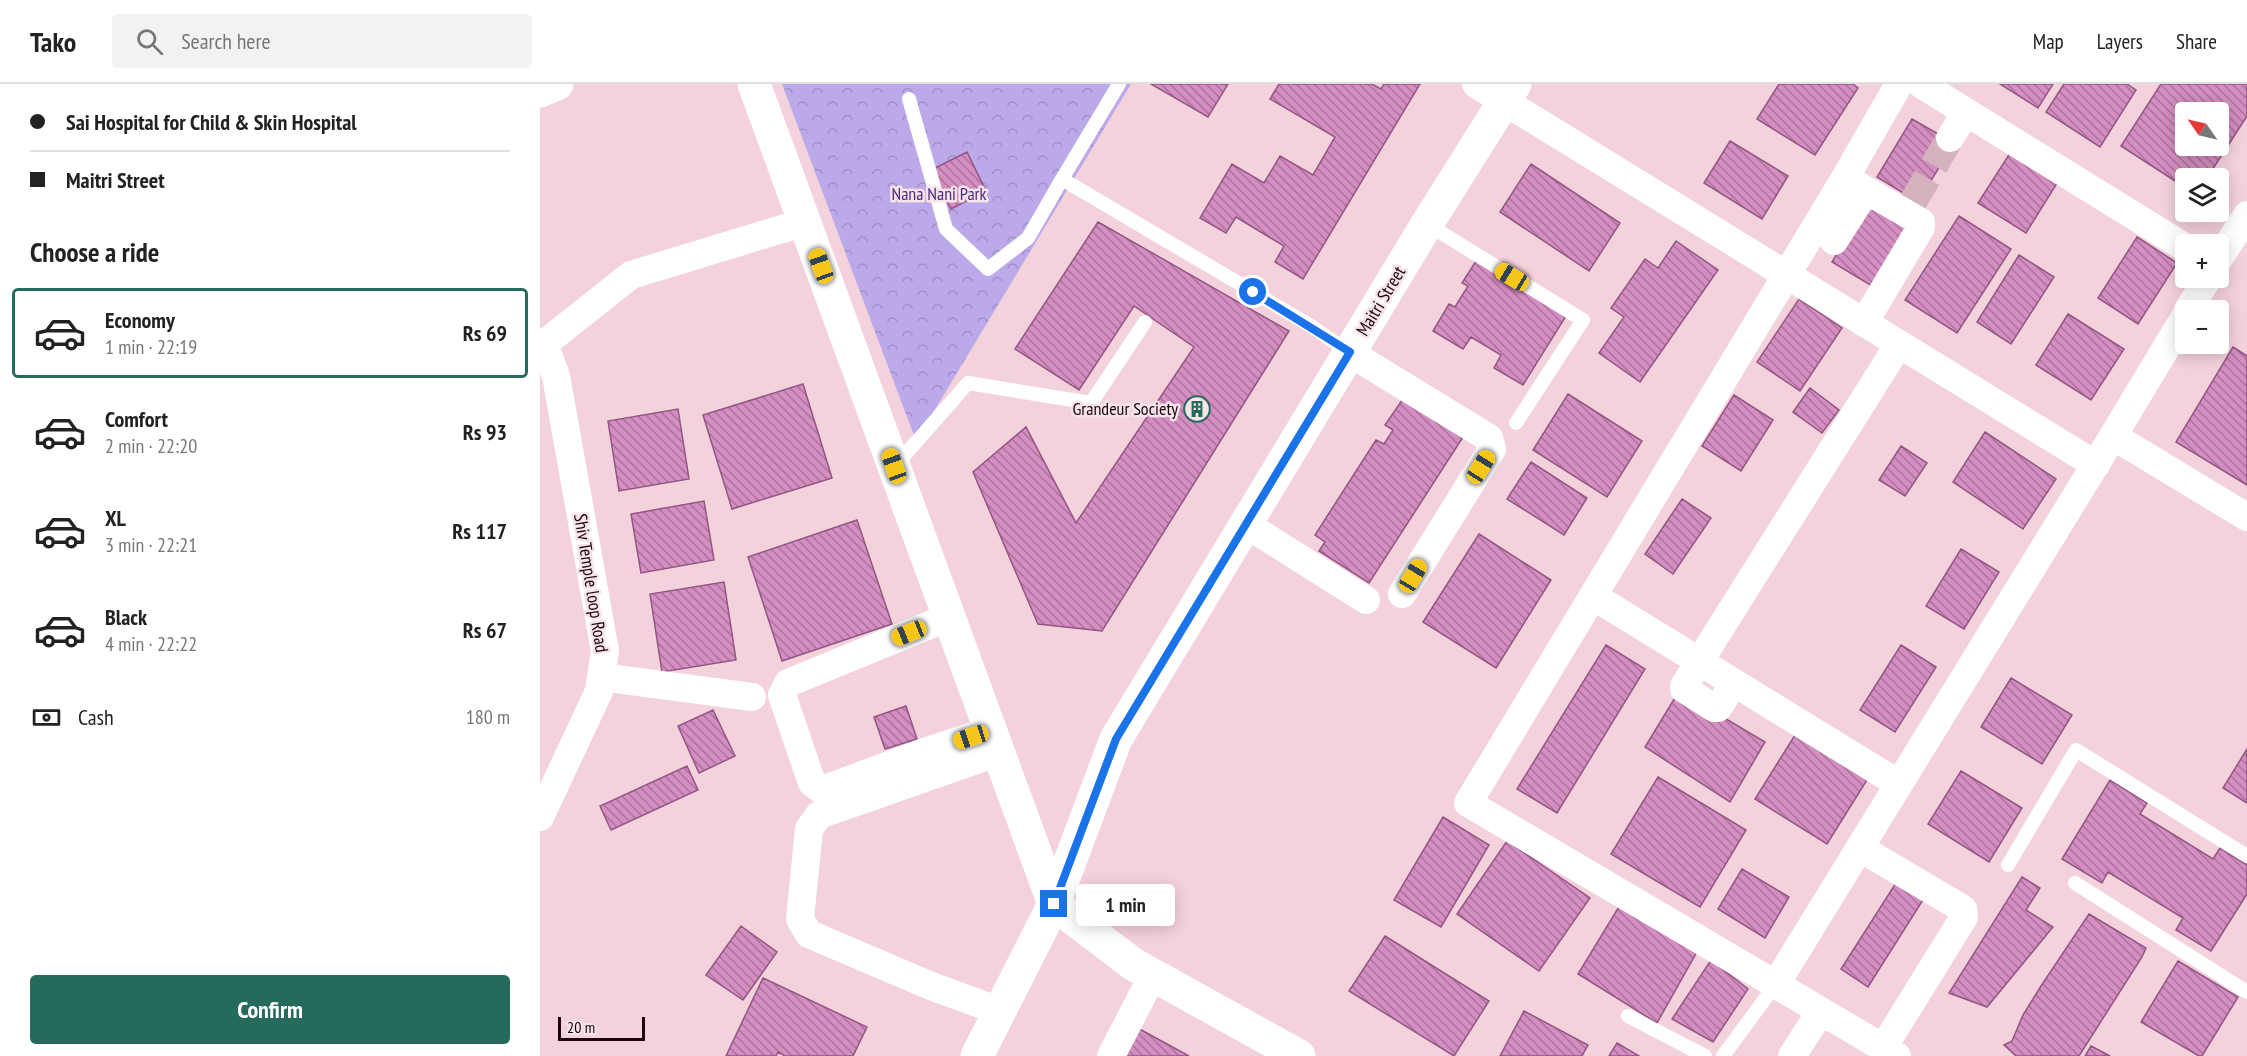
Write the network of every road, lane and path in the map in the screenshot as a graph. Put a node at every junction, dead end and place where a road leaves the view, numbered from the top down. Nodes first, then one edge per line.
1 (556, 84) edge
2 (754, 84) edge
3 (1119, 84) edge
4 (1476, 84) edge
5 (1899, 84) edge
6 (1921, 84) edge
7 (540, 91) edge
8 (1510, 93) edge
9 (909, 99) dead end
10 (1966, 112) junction
11 (1950, 138) tunnel mouth
12 (1854, 178) junction
13 (1062, 179) junction
14 (1913, 202) dead end
15 (2247, 215) edge
16 (805, 222) junction
17 (1427, 224) junction
18 (1834, 241) dead end
19 (2175, 241) edge
20 (2229, 243) edge
21 (1786, 275) junction
22 (1145, 322) dead end
23 (1864, 323) junction
24 (2175, 333) edge
25 (542, 343) edge
26 (1899, 344) junction
27 (1350, 352) junction
28 (1516, 423) dead end
29 (2113, 436) junction
30 (2096, 465) junction
31 (894, 466) junction
32 (2247, 518) edge
33 (1247, 525) junction
34 (1402, 594) dead end
35 (1593, 596) junction
36 (1366, 600) dead end
37 (949, 617) junction
38 (1700, 662) junction
39 (601, 677) junction
40 (752, 697) dead end
41 (995, 741) junction
42 (1899, 784) junction
43 (540, 817) edge
44 (1860, 848) junction
45 (2247, 856) edge
46 (2008, 864) dead end
47 (2075, 883) dead end
48 (1054, 904) junction
49 (1153, 975) junction
50 (1776, 984) junction
51 (2247, 992) edge
52 (999, 1011) junction
53 (1821, 1011) junction
54 (1628, 1016) dead end
55 (1890, 1052) edge
56 (976, 1056) edge
57 (1111, 1056) edge
58 (1299, 1056) edge
59 (1705, 1056) edge
60 (1723, 1056) edge
61 (1792, 1056) edge

1 - 7 street
2 - 16 street
3 - 13 lane
4 - 8 street
5 - 12 street
6 - 10 street
8 - 17 street, Maitri Street
8 - 21 street
9 - 13 lane
10 - 11 street
10 - 19 street
12 - 14 street
12 - 18 street
12 - 21 street
12 - 23 street
13 - 27 lane
15 - 20 street
16 - 25 street
16 - 31 street
17 - 27 street, Maitri Street
17 - 28 lane
21 - 23 street
21 - 35 street
22 - 31 lane
23 - 26 street
24 - 29 street
25 - 39 street, Shiv Temple loop Road
26 - 30 street
26 - 38 street
27 - 33 street, Maitri Street
27 - 34 street
29 - 30 street
29 - 32 street
30 - 42 street
31 - 37 street
33 - 36 street
33 - 48 street, Maitri Street
35 - 38 street
35 - 50 street
37 - 41 street
37 - 41 street
38 - 42 street
39 - 40 street
39 - 43 street, Shiv Temple loop Road
41 - 48 street
41 - 52 street
42 - 44 street
44 - 50 street
44 - 55 street
45 - 46 lane
47 - 51 lane
48 - 49 street
48 - 52 street, Maitri Street
49 - 57 street
49 - 58 street
50 - 53 street
50 - 60 lane
52 - 56 street, Maitri Street
53 - 55 street
53 - 61 street
54 - 59 lane

